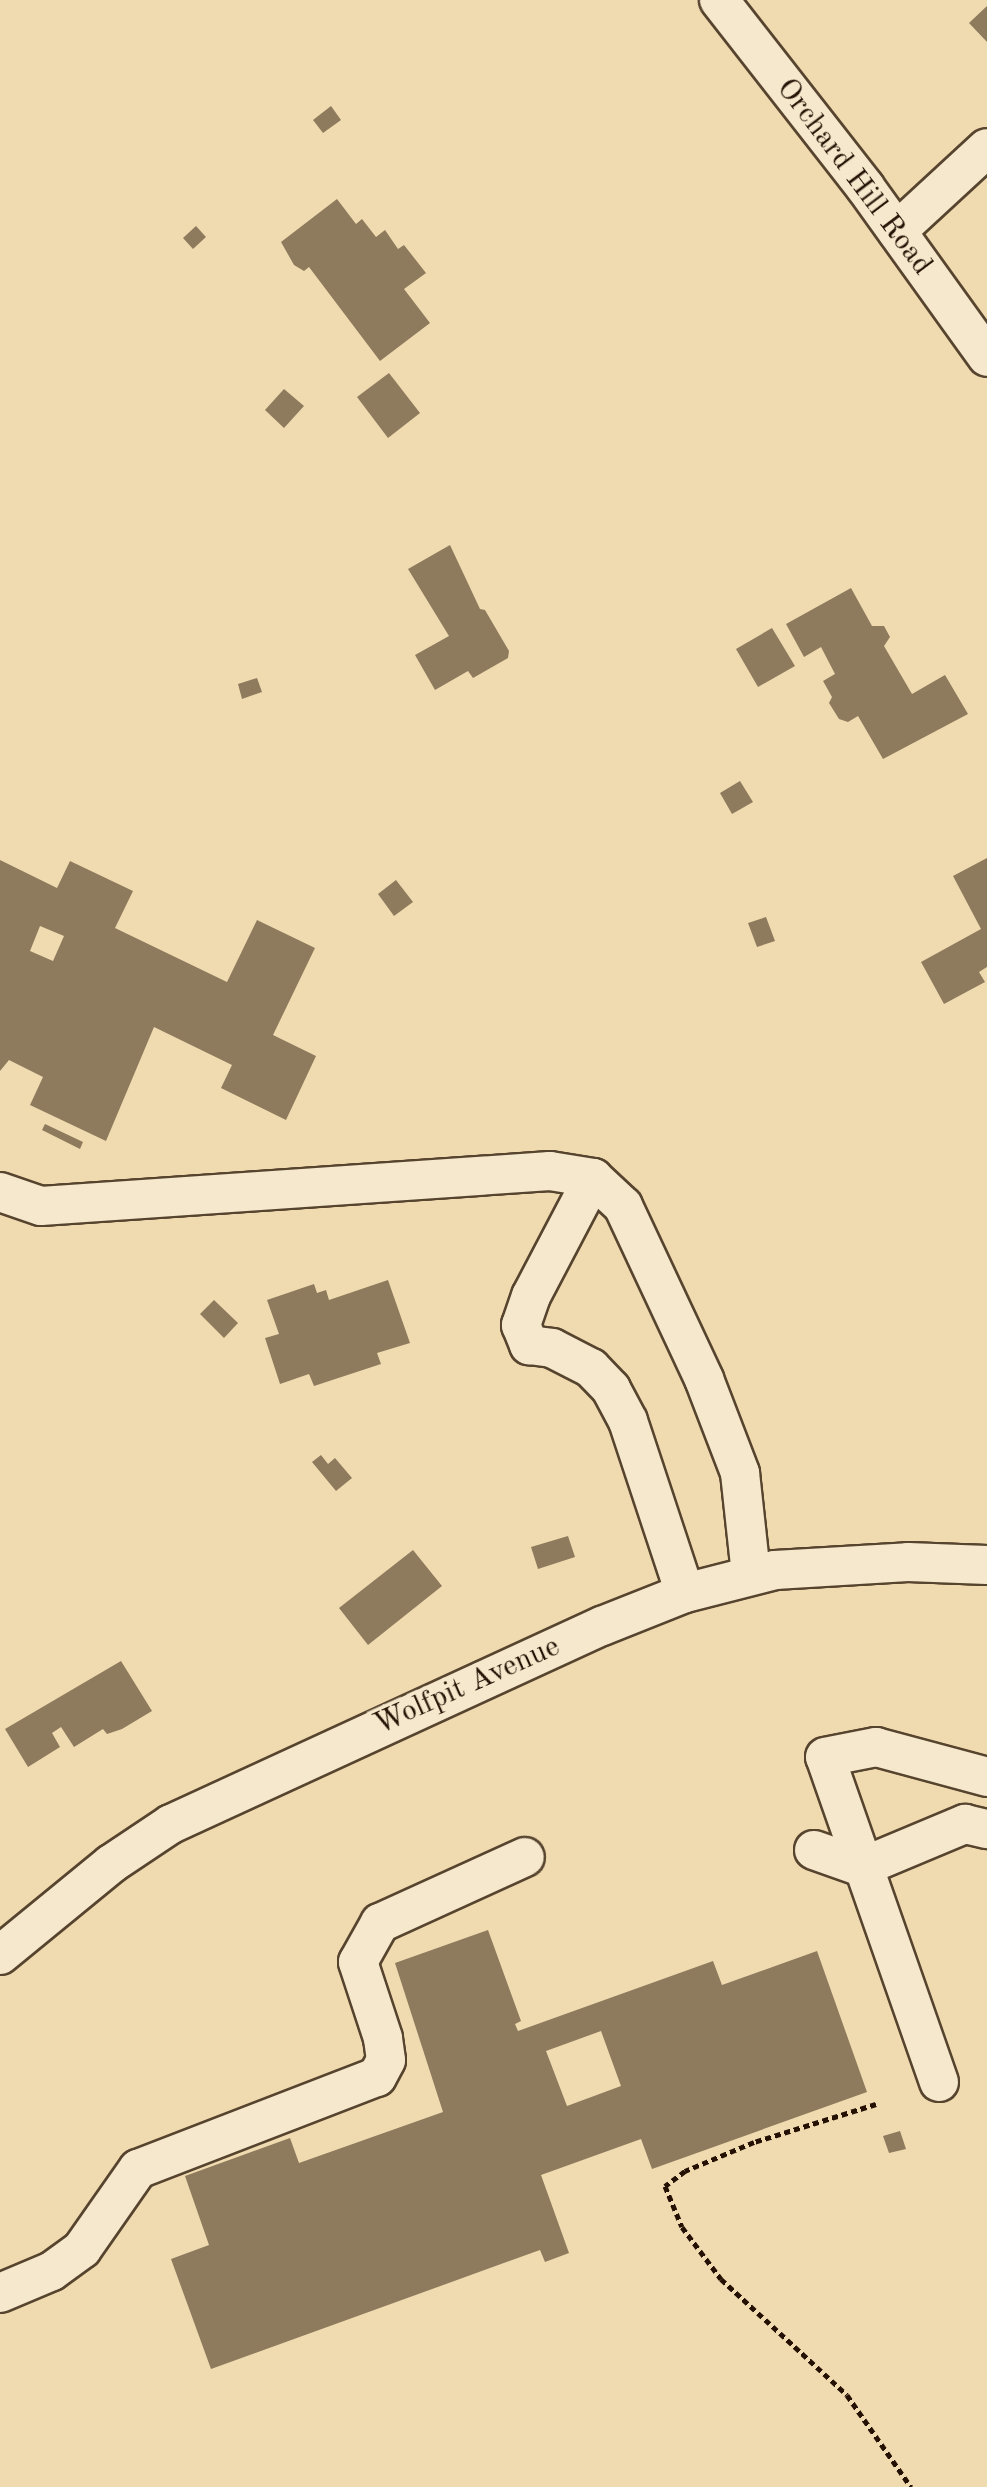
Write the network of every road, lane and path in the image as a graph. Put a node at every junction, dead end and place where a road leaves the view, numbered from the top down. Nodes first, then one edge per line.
1 (719, 0) edge
2 (987, 148) edge
3 (897, 231) junction
4 (987, 357) edge
5 (593, 1178) junction
6 (0, 1192) edge
7 (987, 1565) edge
8 (751, 1575) junction
9 (685, 1593) junction
10 (987, 1777) edge
11 (987, 1829) edge
12 (814, 1850) dead end
13 (525, 1857) dead end
14 (862, 1867) junction
15 (0, 1955) edge
16 (939, 2082) dead end
17 (876, 2104) dead end
18 (0, 2293) edge
19 (911, 2487) edge

1 - 3 street, Orchard Hill Road
2 - 3 street
3 - 4 street, Orchard Hill Road
5 - 6 street
5 - 8 street
5 - 9 street
7 - 8 street, Wolfpit Avenue
8 - 9 street, Wolfpit Avenue
9 - 15 street, Wolfpit Avenue
10 - 14 street
11 - 14 street
12 - 14 street
13 - 18 street
14 - 16 street
17 - 19 path

